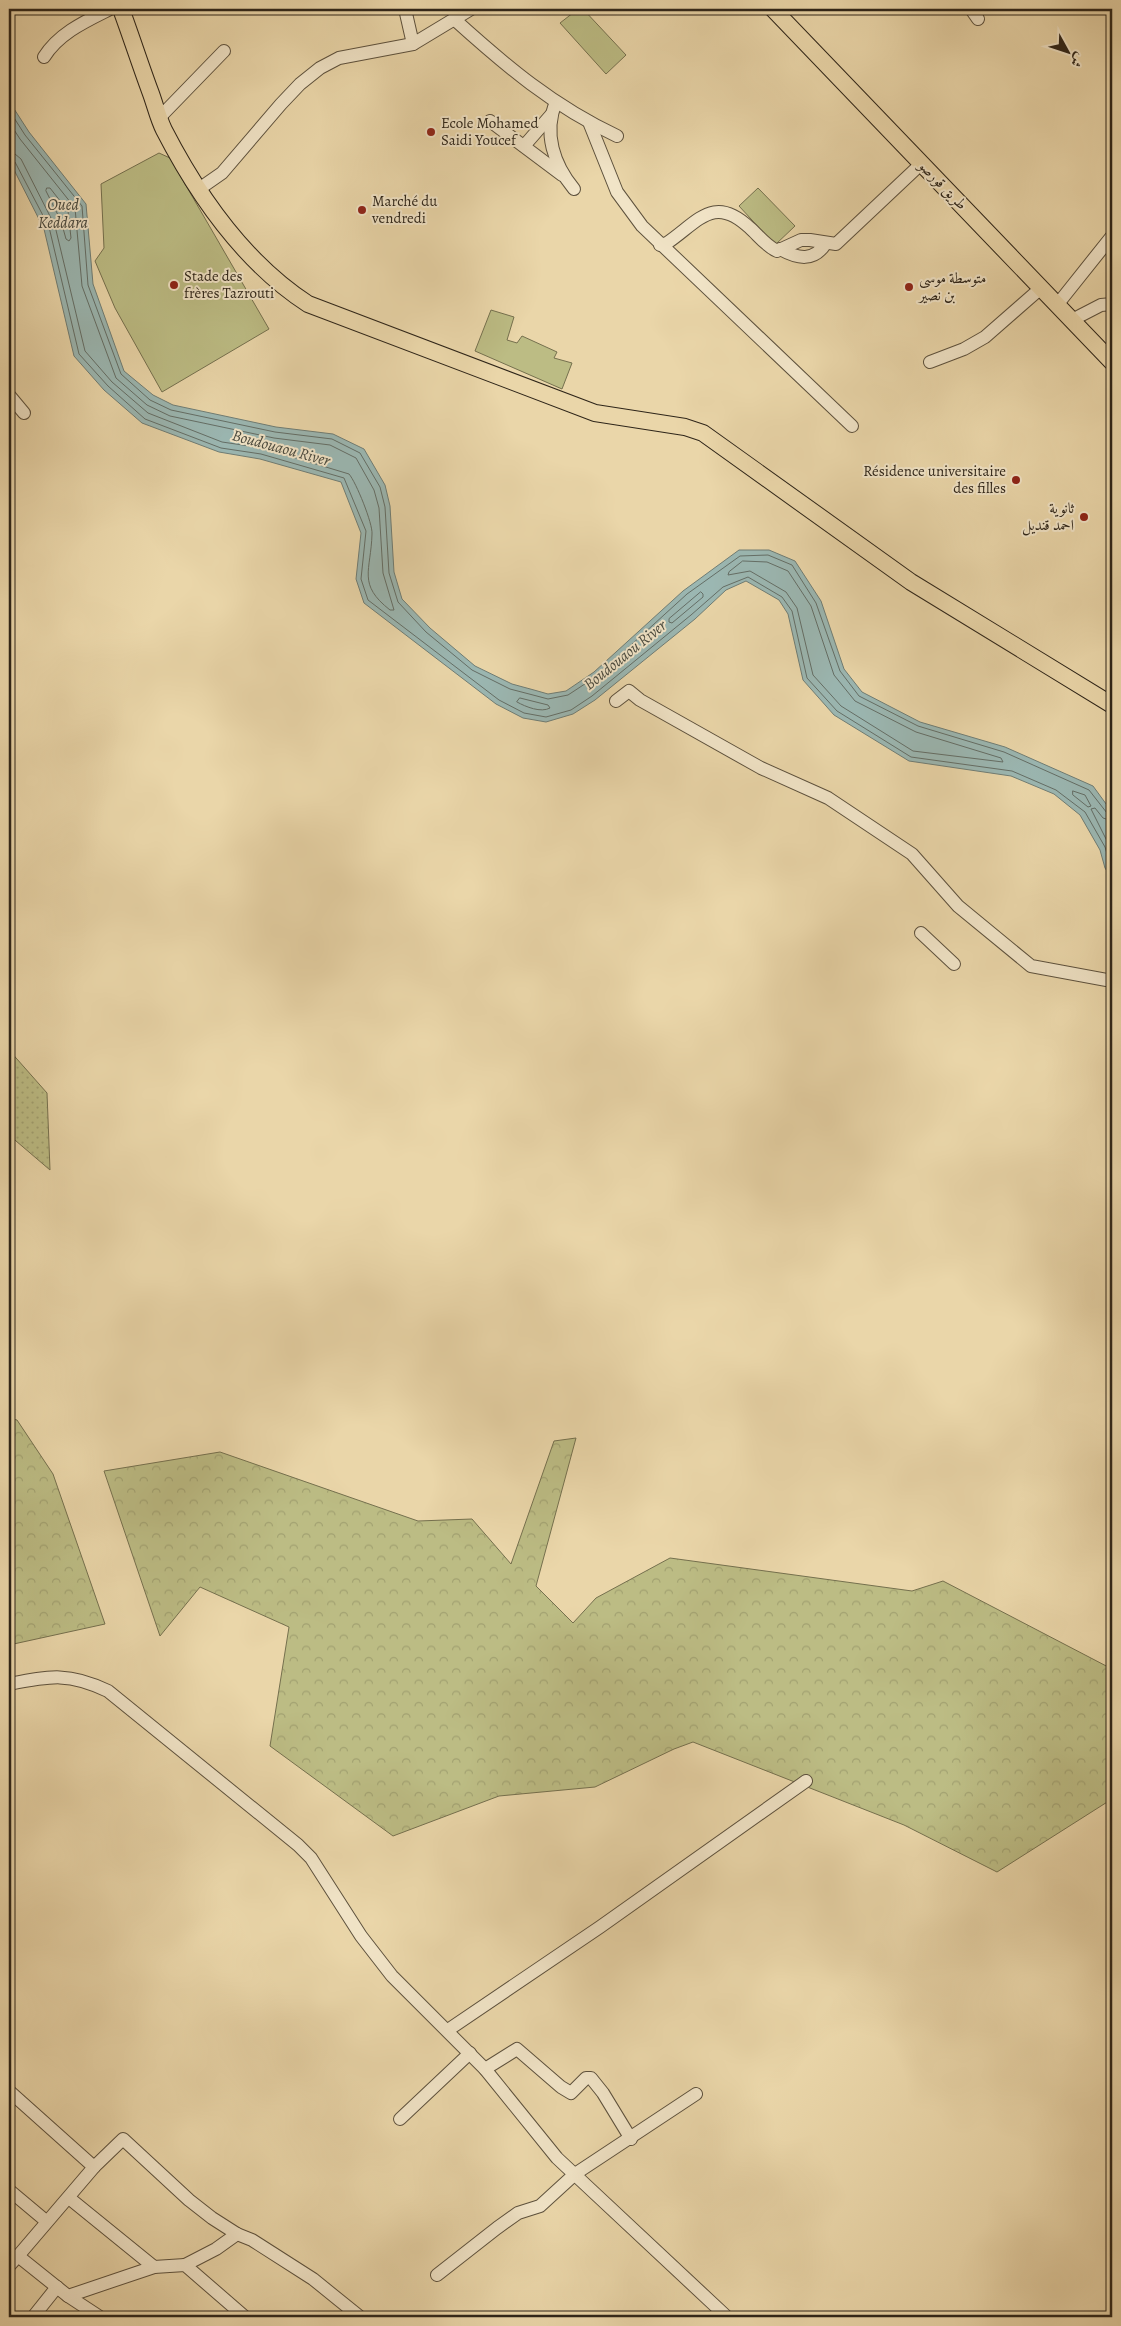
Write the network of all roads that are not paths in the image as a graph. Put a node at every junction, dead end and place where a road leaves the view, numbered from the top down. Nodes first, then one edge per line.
1 (110, 9) edge
2 (121, 9) edge
3 (406, 9) edge
4 (471, 9) edge
5 (773, 9) edge
6 (454, 19) junction
7 (413, 44) junction
8 (224, 51) dead end
9 (44, 57) dead end
10 (556, 102) junction
11 (551, 114) junction
12 (160, 118) junction
13 (490, 120) dead end
14 (589, 122) junction
15 (617, 136) dead end
16 (524, 146) junction
17 (922, 163) junction
18 (564, 177) junction
19 (199, 189) junction
20 (574, 189) dead end
21 (1112, 236) edge
22 (826, 243) junction
23 (660, 245) junction
24 (780, 250) junction
25 (1041, 288) junction
26 (1112, 304) edge
27 (1057, 305) junction
28 (1072, 320) junction
29 (930, 362) dead end
30 (1112, 362) edge
31 (9, 395) edge
32 (24, 413) dead end
33 (852, 426) dead end
34 (616, 701) dead end
35 (1112, 705) edge
36 (921, 933) dead end
37 (954, 964) dead end
38 (1112, 981) edge
39 (9, 1684) edge
40 (806, 1781) dead end
41 (448, 2030) junction
42 (470, 2053) junction
43 (485, 2069) junction
44 (9, 2091) edge
45 (696, 2094) dead end
46 (400, 2119) dead end
47 (631, 2139) junction
48 (94, 2167) junction
49 (575, 2174) junction
50 (9, 2190) edge
51 (69, 2198) junction
52 (46, 2221) junction
53 (237, 2234) junction
54 (18, 2256) junction
55 (185, 2265) junction
56 (9, 2266) edge
57 (154, 2267) junction
58 (437, 2275) dead end
59 (56, 2287) junction
60 (68, 2296) junction
61 (33, 2317) edge
62 (100, 2317) edge
63 (246, 2317) edge
64 (360, 2317) edge
65 (728, 2317) edge

1 - 9 street
2 - 12 main road
3 - 7 street
4 - 6 street
5 - 17 main road, طريق قورصو
6 - 7 street
6 - 10 street
7 - 19 street
8 - 12 street
10 - 11 street
10 - 14 street
11 - 16 street
11 - 18 street
12 - 19 main road
13 - 16 street
14 - 15 street
14 - 23 street
16 - 18 street
17 - 22 street
17 - 25 main road, طريق قورصو
18 - 20 street
19 - 35 main road
21 - 27 street
22 - 24 street
22 - 24 street
23 - 24 street
23 - 33 street
25 - 27 main road, طريق قورصو
25 - 29 street
26 - 28 street
27 - 28 main road, طريق قورصو
28 - 30 main road, طريق قورصو
31 - 32 street
34 - 38 street
36 - 37 street
39 - 41 street
40 - 41 street
41 - 42 street
42 - 43 street
42 - 46 street
43 - 47 street
43 - 49 street
44 - 48 street
45 - 47 street
47 - 49 street
48 - 51 street
48 - 53 street
49 - 58 street
49 - 65 street
50 - 52 street
51 - 52 street
51 - 57 street
52 - 54 street
53 - 55 street
53 - 64 street
54 - 56 street
54 - 59 street
55 - 57 street
55 - 63 street
57 - 60 street
59 - 60 street
59 - 61 street
60 - 62 street

